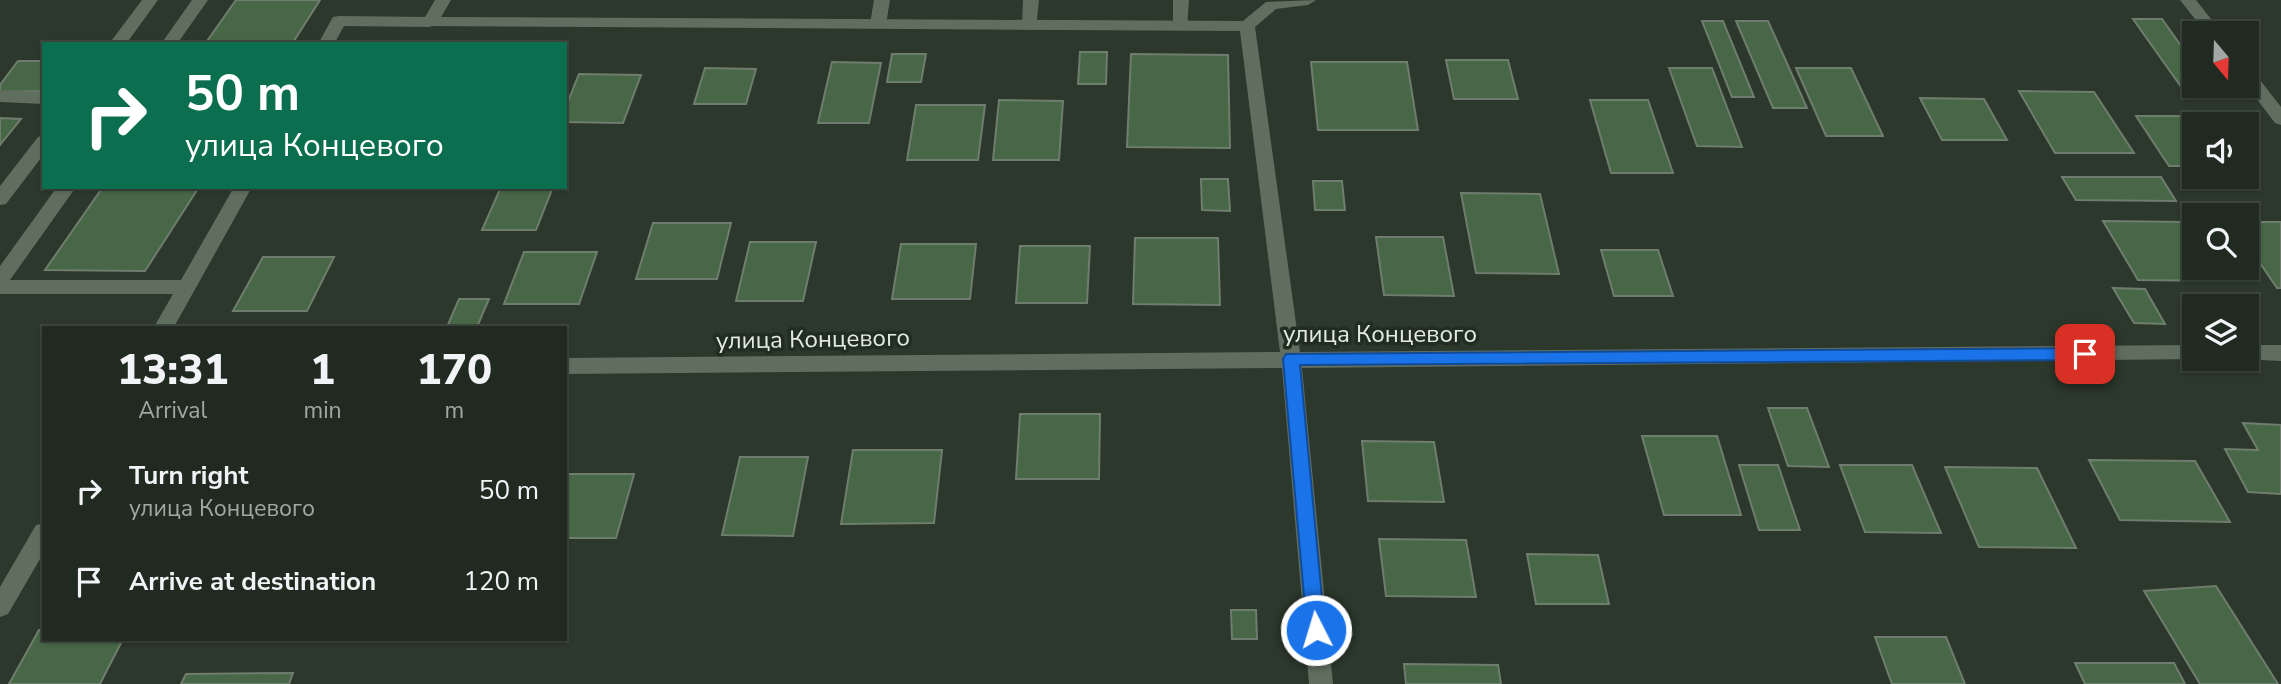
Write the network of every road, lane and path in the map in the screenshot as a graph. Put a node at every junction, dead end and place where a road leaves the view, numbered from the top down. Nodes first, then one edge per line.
1 (150, 0) edge
2 (200, 0) edge
3 (443, 0) edge
4 (882, 0) edge
5 (1031, 0) edge
6 (1181, 0) edge
7 (1308, 0) edge
8 (2188, 0) edge
9 (2205, 21) edge
10 (430, 22) junction
11 (878, 24) junction
12 (1030, 25) junction
13 (1181, 26) junction
14 (1247, 26) junction
15 (118, 42) edge
16 (170, 42) edge
17 (327, 42) edge
18 (2259, 91) edge
19 (0, 96) edge
20 (42, 98) edge
21 (2281, 119) edge
22 (42, 144) edge
23 (66, 189) edge
24 (242, 189) edge
25 (0, 199) edge
26 (0, 281) edge
27 (0, 287) edge
28 (186, 287) junction
29 (165, 326) edge
30 (2182, 353) edge
31 (2259, 353) edge
32 (2281, 353) edge
33 (1291, 359) junction
34 (567, 366) edge
35 (42, 534) edge
36 (0, 607) edge
37 (1321, 684) edge

1 - 15 lane
2 - 16 lane
3 - 10 street
4 - 11 street
5 - 12 street
6 - 13 street
7 - 14 street
8 - 9 street
10 - 11 street
10 - 17 street
11 - 12 street
12 - 13 street
13 - 14 street
14 - 33 street
18 - 21 street
19 - 20 street
22 - 25 street
23 - 26 street
24 - 28 street
27 - 28 street
28 - 29 street
30 - 33 street, улица Концевого
31 - 32 street
33 - 34 street, улица Концевого
33 - 37 street
35 - 36 street

